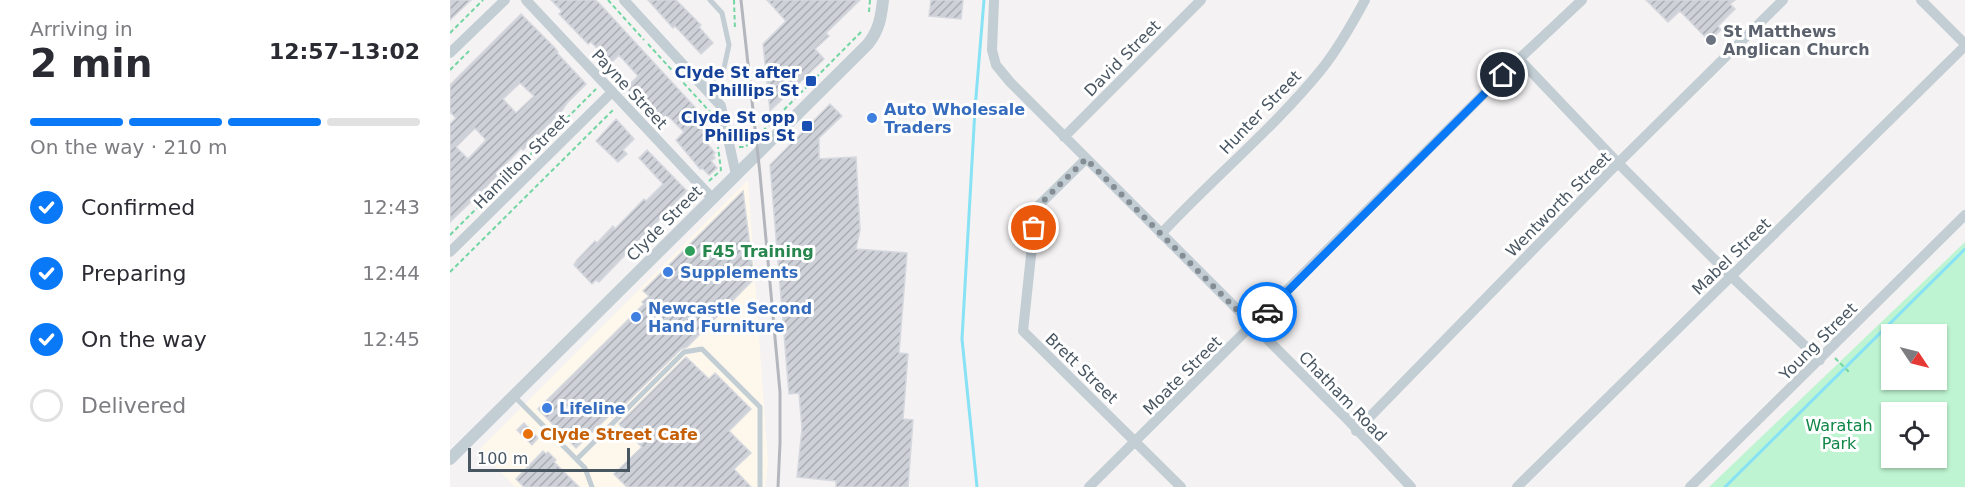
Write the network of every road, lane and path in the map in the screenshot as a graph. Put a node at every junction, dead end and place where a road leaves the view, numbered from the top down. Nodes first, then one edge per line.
1 (483, 0) edge
2 (505, 0) edge
3 (526, 0) edge
4 (608, 0) edge
5 (624, 0) edge
6 (710, 0) edge
7 (734, 0) edge
8 (870, 0) edge
9 (883, 0) edge
10 (994, 0) edge
11 (1202, 0) edge
12 (1365, 0) edge
13 (1581, 0) edge
14 (1783, 0) edge
15 (1921, 0) edge
16 (868, 17) dead end
17 (868, 26) dead end
18 (450, 33) edge
19 (729, 45) junction
20 (1965, 45) edge
21 (450, 54) edge
22 (1519, 59) junction
23 (705, 88) junction
24 (596, 89) dead end
25 (612, 92) junction
26 (615, 108) dead end
27 (714, 116) dead end
28 (1064, 137) junction
29 (717, 138) dead end
30 (734, 144) dead end
31 (1086, 159) junction
32 (1619, 164) junction
33 (735, 175) junction
34 (708, 183) dead end
35 (712, 198) junction
36 (1965, 215) edge
37 (1161, 234) junction
38 (450, 235) edge
39 (450, 252) edge
40 (450, 272) edge
41 (1732, 277) junction
42 (1253, 326) junction
43 (1820, 360) junction
44 (1842, 366) dead end
45 (1850, 373) dead end
46 (514, 396) junction
47 (1356, 431) junction
48 (1136, 442) junction
49 (450, 459) edge
50 (577, 459) junction
51 (592, 487) edge
52 (760, 487) edge
53 (1089, 487) edge
54 (1181, 487) edge
55 (1411, 487) edge
56 (1516, 487) edge
57 (1690, 487) edge

1 - 18 path
2 - 21 street
3 - 25 street, Payne Street
4 - 27 path
5 - 23 street
6 - 19 lane
7 - 19 path
8 - 16 path
9 - 33 street, Clyde Street
10 - 28 street, Chatham Road
11 - 28 street, David Street
12 - 37 street, Hunter Street
13 - 22 street, Moate Street
14 - 32 street, Wentworth Street
15 - 20 street
17 - 30 path
19 - 23 lane
20 - 41 street, Mabel Street
22 - 32 street
22 - 42 street, Moate Street
23 - 33 street
24 - 38 path
25 - 35 street, Payne Street
25 - 39 street, Hamilton Street
26 - 40 path
28 - 31 street, Chatham Road
29 - 34 path
31 - 37 street, Chatham Road
31 - 48 street, Brett Street
32 - 41 street
32 - 47 street, Wentworth Street
33 - 35 street, Clyde Street
35 - 46 street, Clyde Street
36 - 43 street, Young Street
37 - 42 street, Chatham Road
41 - 43 street
41 - 56 street, Mabel Street
42 - 47 street, Chatham Road
42 - 48 street, Moate Street
43 - 57 street, Young Street
44 - 45 path
46 - 49 street, Clyde Street
46 - 50 lane
47 - 55 street, Chatham Road
48 - 53 street, Moate Street
48 - 54 street, Brett Street
50 - 51 lane
50 - 52 lane

